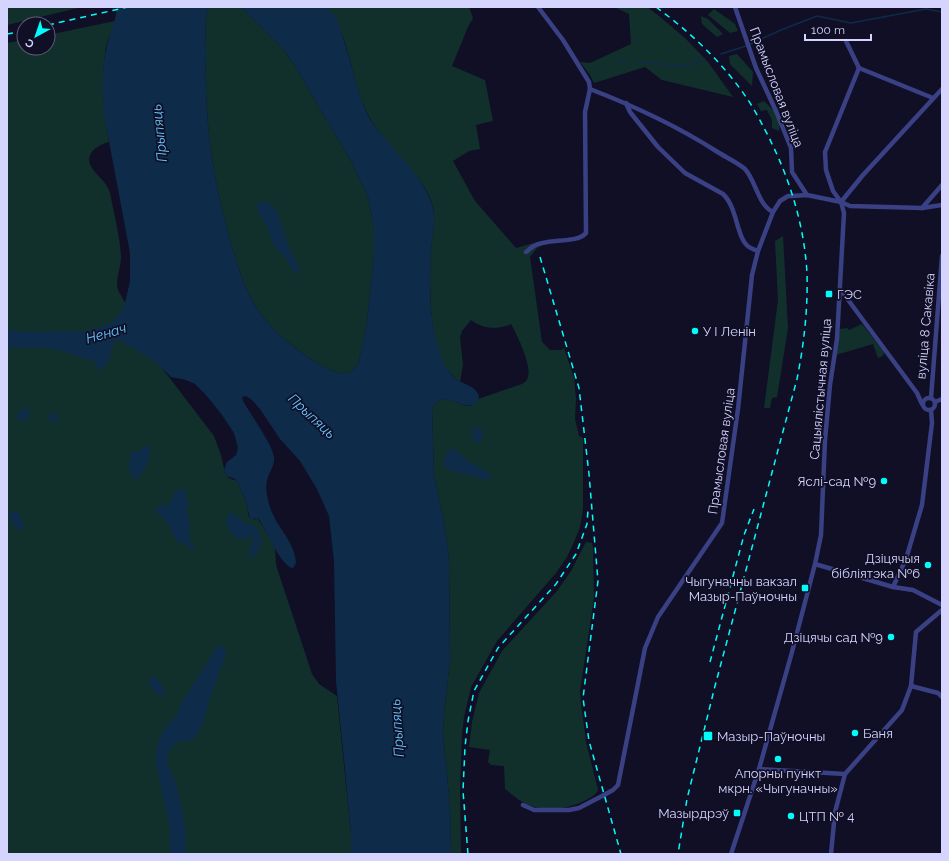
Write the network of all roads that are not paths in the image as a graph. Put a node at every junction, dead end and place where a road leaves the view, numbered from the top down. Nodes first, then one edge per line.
1 (538, 7) edge
2 (735, 7) edge
3 (846, 41) dead end
4 (859, 68) junction
5 (590, 89) junction
6 (942, 89) edge
7 (933, 98) junction
8 (626, 103) junction
9 (942, 185) edge
10 (807, 195) junction
11 (841, 202) junction
12 (942, 205) edge
13 (922, 208) junction
14 (773, 212) junction
15 (758, 251) junction
16 (526, 252) dead end
17 (942, 256) edge
18 (840, 289) junction
19 (917, 394) junction
20 (930, 397) junction
21 (942, 399) edge
22 (935, 402) junction
23 (922, 404) junction
24 (931, 410) junction
25 (816, 564) junction
26 (893, 587) junction
27 (942, 605) edge
28 (942, 610) edge
29 (911, 686) junction
30 (942, 697) edge
31 (758, 769) junction
32 (845, 774) junction
33 (523, 805) dead end
34 (731, 854) edge
35 (831, 854) edge

1 - 5 street
2 - 10 street, Прамысловая вуліца
3 - 4 street
4 - 7 street
4 - 11 street, Сацыялістычная вуліца
5 - 8 street
5 - 16 street
6 - 7 street
7 - 11 street
8 - 14 street
8 - 15 street
9 - 13 street
10 - 11 street
10 - 14 street
11 - 13 street
11 - 18 street, Сацыялістычная вуліца
12 - 13 street
14 - 15 street, Прамысловая вуліца
15 - 33 street, Прамысловая вуліца
17 - 20 street, вуліца 8 Сакавіка
18 - 19 street
18 - 25 street, Сацыялістычная вуліца
19 - 20 street
19 - 23 street
20 - 22 street
20 - 23 street
21 - 22 street
22 - 24 street
23 - 24 street
24 - 26 street
25 - 26 street
25 - 31 street, Сацыялістычная вуліца
26 - 27 street
28 - 29 street
29 - 30 street
29 - 32 street
31 - 32 street
31 - 34 street, Сацыялістычная вуліца
32 - 35 street

